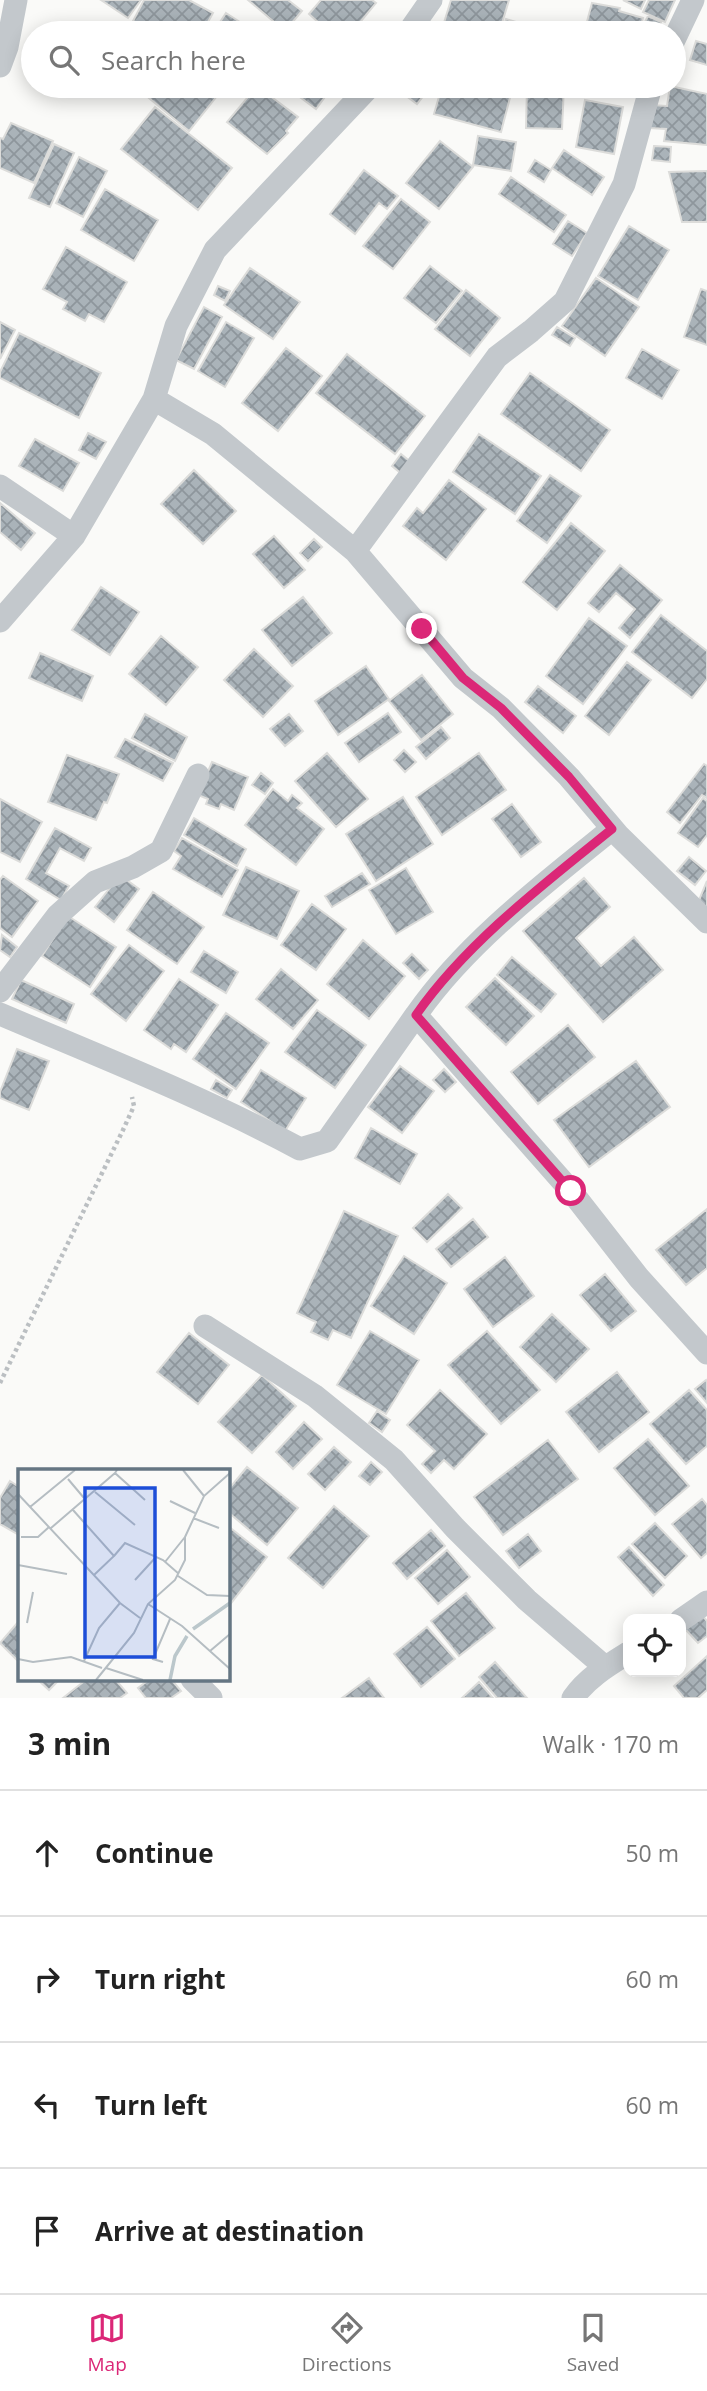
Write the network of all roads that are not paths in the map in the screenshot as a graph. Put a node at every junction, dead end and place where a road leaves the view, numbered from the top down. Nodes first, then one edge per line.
1 (16, 0) edge
2 (431, 0) edge
3 (693, 0) edge
4 (416, 21) edge
5 (683, 21) edge
6 (0, 66) edge
7 (359, 98) edge
8 (648, 98) edge
9 (154, 399) junction
10 (0, 486) edge
11 (74, 536) junction
12 (355, 551) junction
13 (0, 621) edge
14 (198, 775) dead end
15 (612, 829) junction
16 (707, 922) edge
17 (0, 990) edge
18 (0, 1014) edge
19 (416, 1015) junction
20 (205, 1326) dead end
21 (707, 1353) edge
22 (707, 1602) edge
23 (686, 1617) edge
24 (623, 1656) edge
25 (605, 1667) junction
26 (193, 1680) edge
27 (211, 1698) edge
28 (573, 1698) edge

1 - 6 street
2 - 4 street
3 - 5 street
7 - 9 street
8 - 12 street
9 - 11 street
9 - 12 street
10 - 11 street
11 - 13 street
12 - 15 street
14 - 17 street
15 - 16 street
15 - 19 street
18 - 19 street
19 - 21 street
20 - 25 street
22 - 23 street
24 - 25 street
25 - 28 street
26 - 27 street

